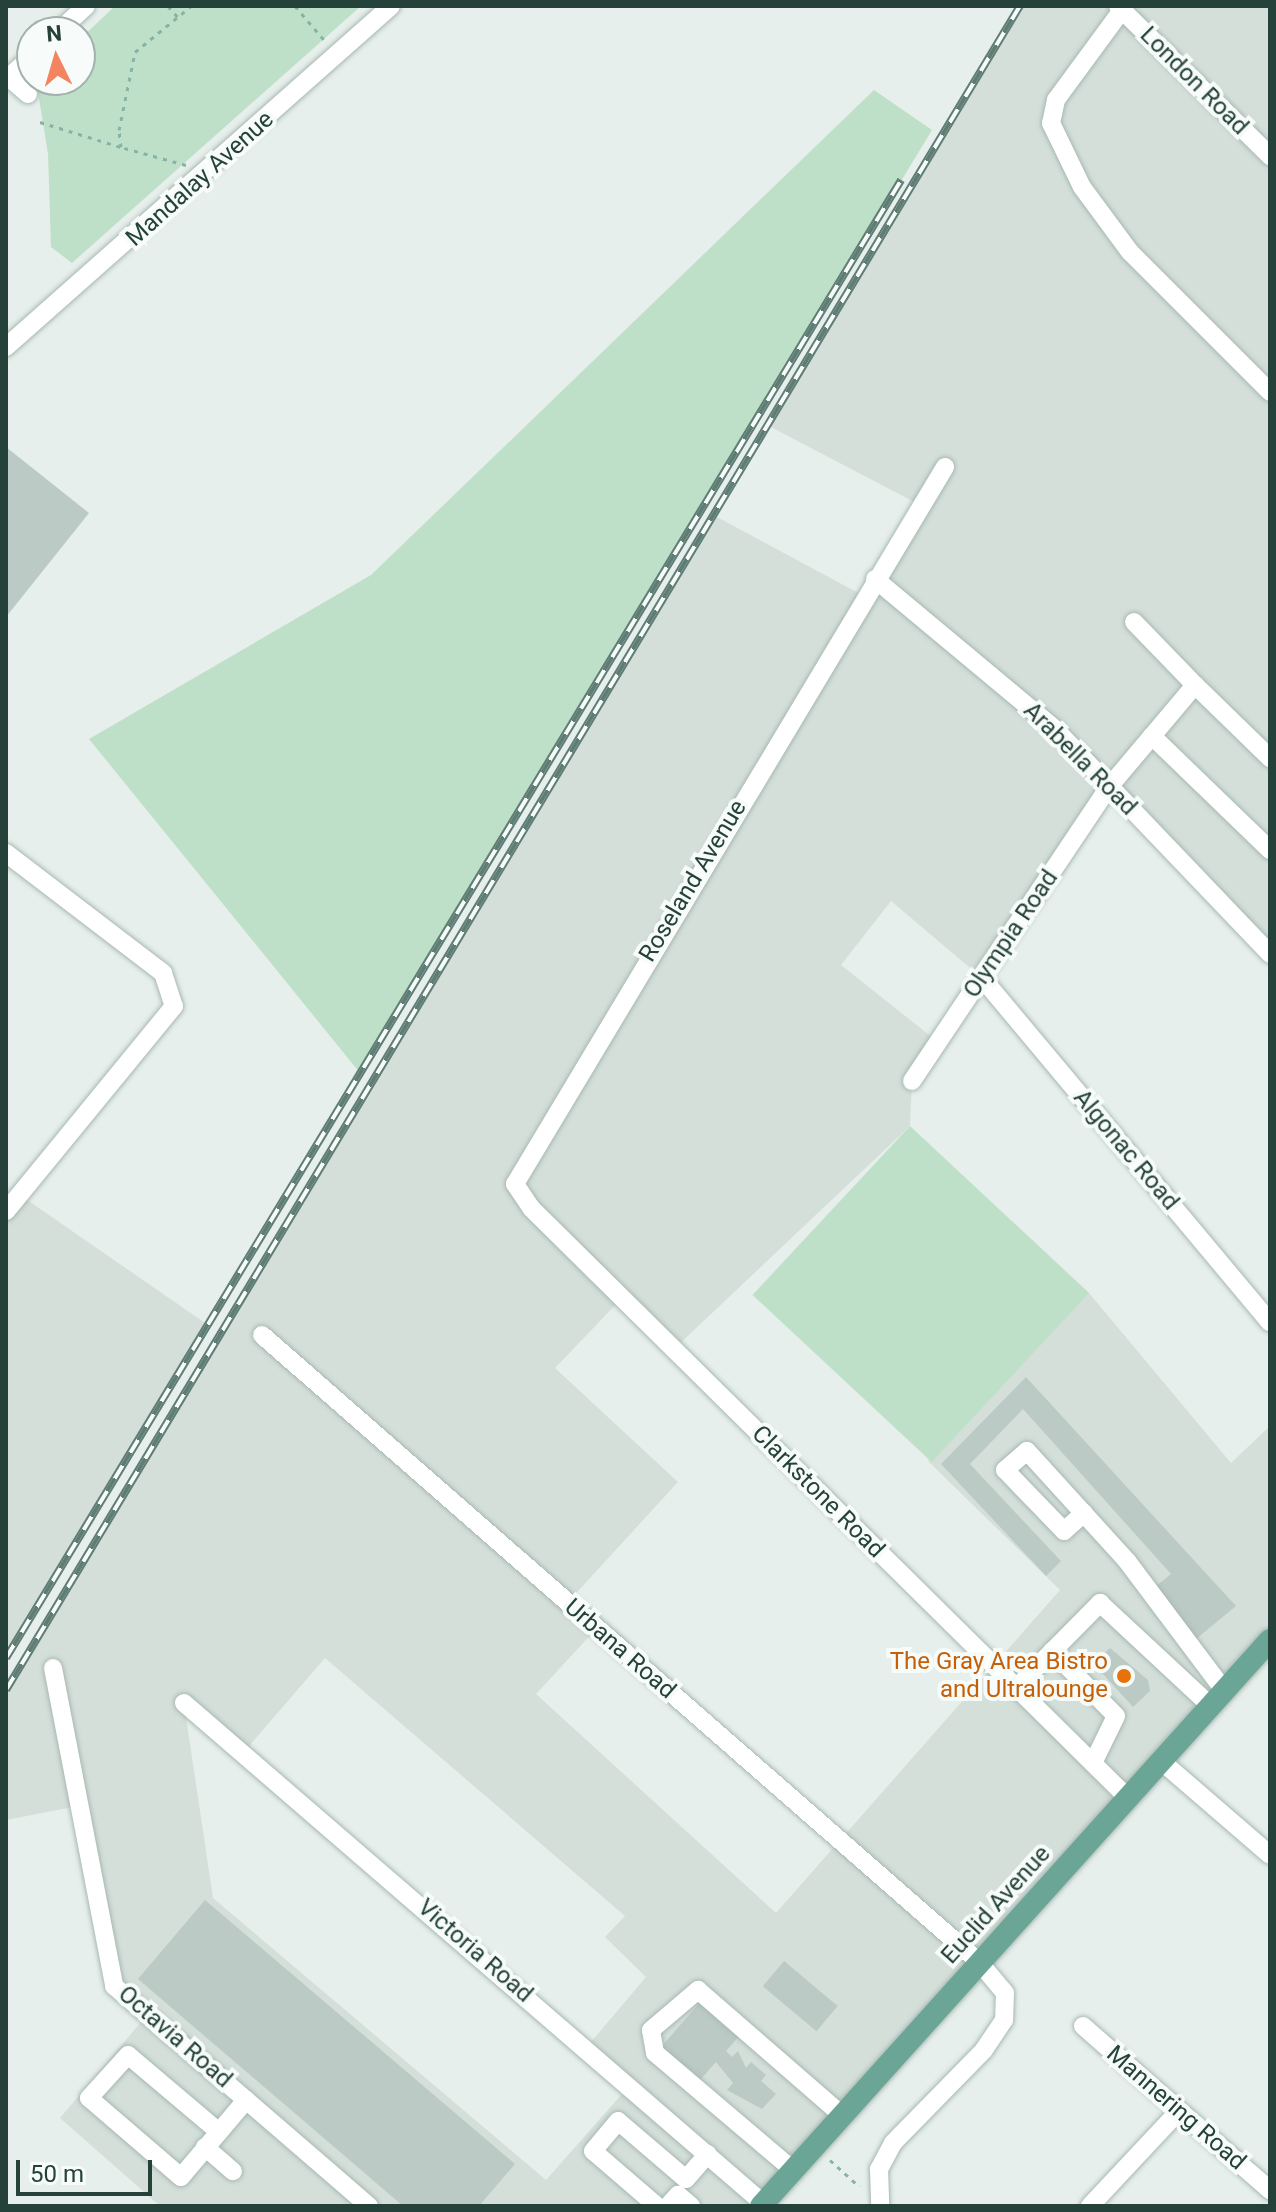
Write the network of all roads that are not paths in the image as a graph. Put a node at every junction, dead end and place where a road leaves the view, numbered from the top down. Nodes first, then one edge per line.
1 (391, 6) edge
2 (1120, 8) edge
3 (1270, 156) edge
4 (8, 342) edge
5 (1270, 392) edge
6 (945, 467) dead end
7 (875, 579) junction
8 (1134, 622) dead end
9 (1195, 685) junction
10 (1152, 736) junction
11 (1270, 758) edge
12 (1109, 787) junction
13 (1270, 850) edge
14 (6, 853) edge
15 (1270, 954) edge
16 (982, 978) junction
17 (912, 1081) dead end
18 (515, 1184) joint
19 (6, 1211) edge
20 (1270, 1323) edge
21 (262, 1335) dead end
22 (1084, 1513) dead end
23 (1270, 1640) edge
24 (1052, 1651) junction
25 (53, 1668) dead end
26 (1016, 1688) junction
27 (1218, 1698) junction
28 (184, 1703) dead end
29 (1160, 1760) junction
30 (1093, 1763) junction
31 (1126, 1796) junction
32 (1270, 1855) edge
33 (979, 1962) junction
34 (1083, 2026) dead end
35 (246, 2100) junction
36 (1179, 2111) junction
37 (843, 2116) junction
38 (219, 2132) junction
39 (205, 2147) junction
40 (708, 2154) junction
41 (793, 2170) junction
42 (233, 2171) dead end
43 (1270, 2190) edge
44 (681, 2196) edge
45 (869, 2200) edge
46 (762, 2205) edge
47 (369, 2206) edge
48 (657, 2206) edge
49 (1090, 2206) edge

1 - 4 street, Mandalay Avenue
2 - 3 street, London Road
2 - 5 street
6 - 7 street, Roseland Avenue
7 - 12 street, Arabella Road
7 - 18 street, Roseland Avenue
8 - 9 street
9 - 10 street, Olympia Road
9 - 11 street
10 - 12 street, Olympia Road
10 - 13 street
12 - 15 street, Arabella Road
12 - 16 street, Olympia Road
14 - 19 street
16 - 17 street, Olympia Road
16 - 20 street, Algonac Road
18 - 26 street, Clarkstone Road
21 - 33 street, Urbana Road
22 - 27 street
23 - 27 main road, Euclid Avenue
24 - 26 street
24 - 27 street
24 - 30 street
25 - 35 street, Octavia Road
26 - 30 street, Clarkstone Road
27 - 29 main road, Euclid Avenue
28 - 40 street, Victoria Road
29 - 31 main road, Euclid Avenue
29 - 32 street
30 - 31 street, Clarkstone Road
31 - 33 main road, Euclid Avenue
33 - 37 main road, Euclid Avenue
33 - 45 street, Urbana Road
34 - 36 street, Mannering Road
35 - 38 street
35 - 47 street, Octavia Road
36 - 43 street, Mannering Road
36 - 49 street
37 - 41 main road, Euclid Avenue
37 - 41 street
38 - 39 street
38 - 39 street
39 - 42 street
40 - 44 street
40 - 46 street, Victoria Road
41 - 46 main road, Euclid Avenue
44 - 48 street

